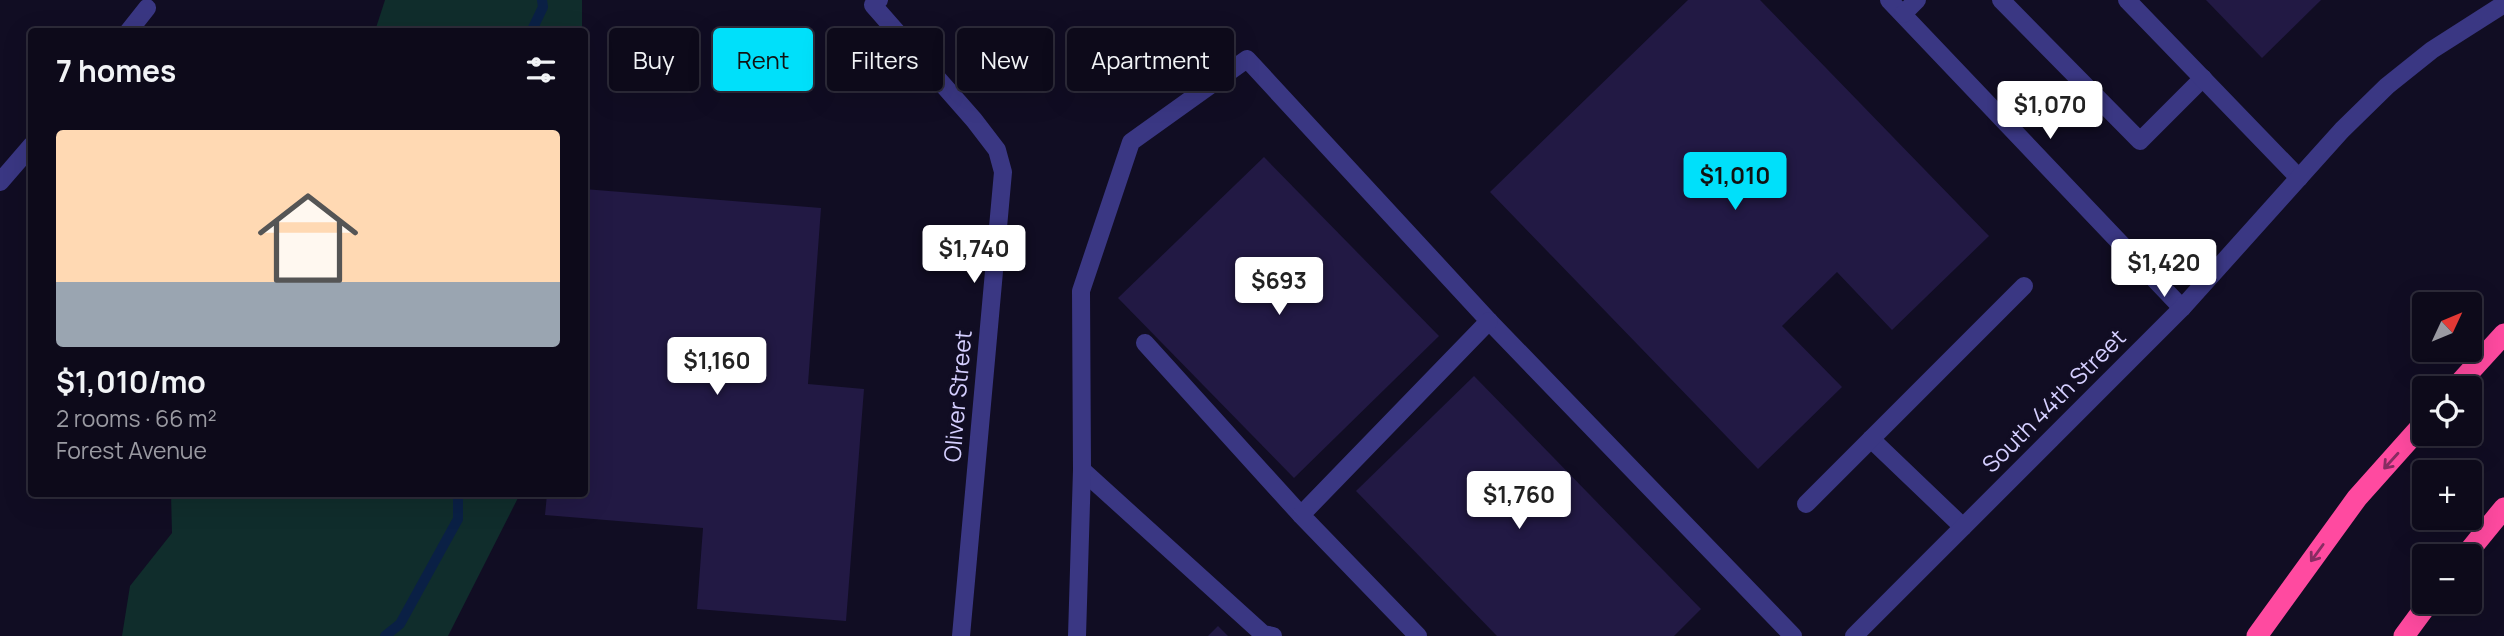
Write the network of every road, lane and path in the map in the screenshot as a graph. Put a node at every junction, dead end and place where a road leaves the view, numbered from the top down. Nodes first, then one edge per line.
1 (878, 0) edge
2 (1889, 0) edge
3 (1917, 0) edge
4 (2001, 0) edge
5 (2127, 0) edge
6 (2504, 4) edge
7 (147, 8) dead end
8 (1903, 14) junction
9 (131, 28) edge
10 (2203, 78) junction
11 (28, 150) edge
12 (2299, 178) junction
13 (0, 182) edge
14 (2024, 286) dead end
15 (2182, 308) junction
16 (1489, 321) junction
17 (2504, 334) edge
18 (1145, 343) dead end
19 (2466, 376) edge
20 (2412, 436) edge
21 (1871, 439) junction
22 (1082, 470) junction
23 (1807, 504) dead end
24 (2504, 508) edge
25 (1301, 515) junction
26 (1963, 527) junction
27 (2475, 544) edge
28 (2420, 614) edge
29 (961, 636) edge
30 (1077, 636) edge
31 (1273, 636) edge
32 (1418, 636) edge
33 (1793, 636) edge
34 (1854, 636) edge
35 (2257, 636) edge
36 (2404, 636) edge

1 - 29 street, Oliver Street
2 - 8 street
3 - 8 street
4 - 10 street
5 - 10 street
6 - 12 street, South 44th Street
7 - 9 street
8 - 15 street
10 - 12 street
11 - 13 street
12 - 15 street, South 44th Street
14 - 21 street
15 - 26 street, South 44th Street
16 - 22 street
16 - 25 street
16 - 33 street
17 - 19 highway
18 - 25 street
20 -> 35 highway
21 - 23 street
21 - 26 street
22 - 30 street
22 - 31 street
24 - 27 highway
25 - 32 street
26 - 34 street, South 44th Street
28 - 36 highway

